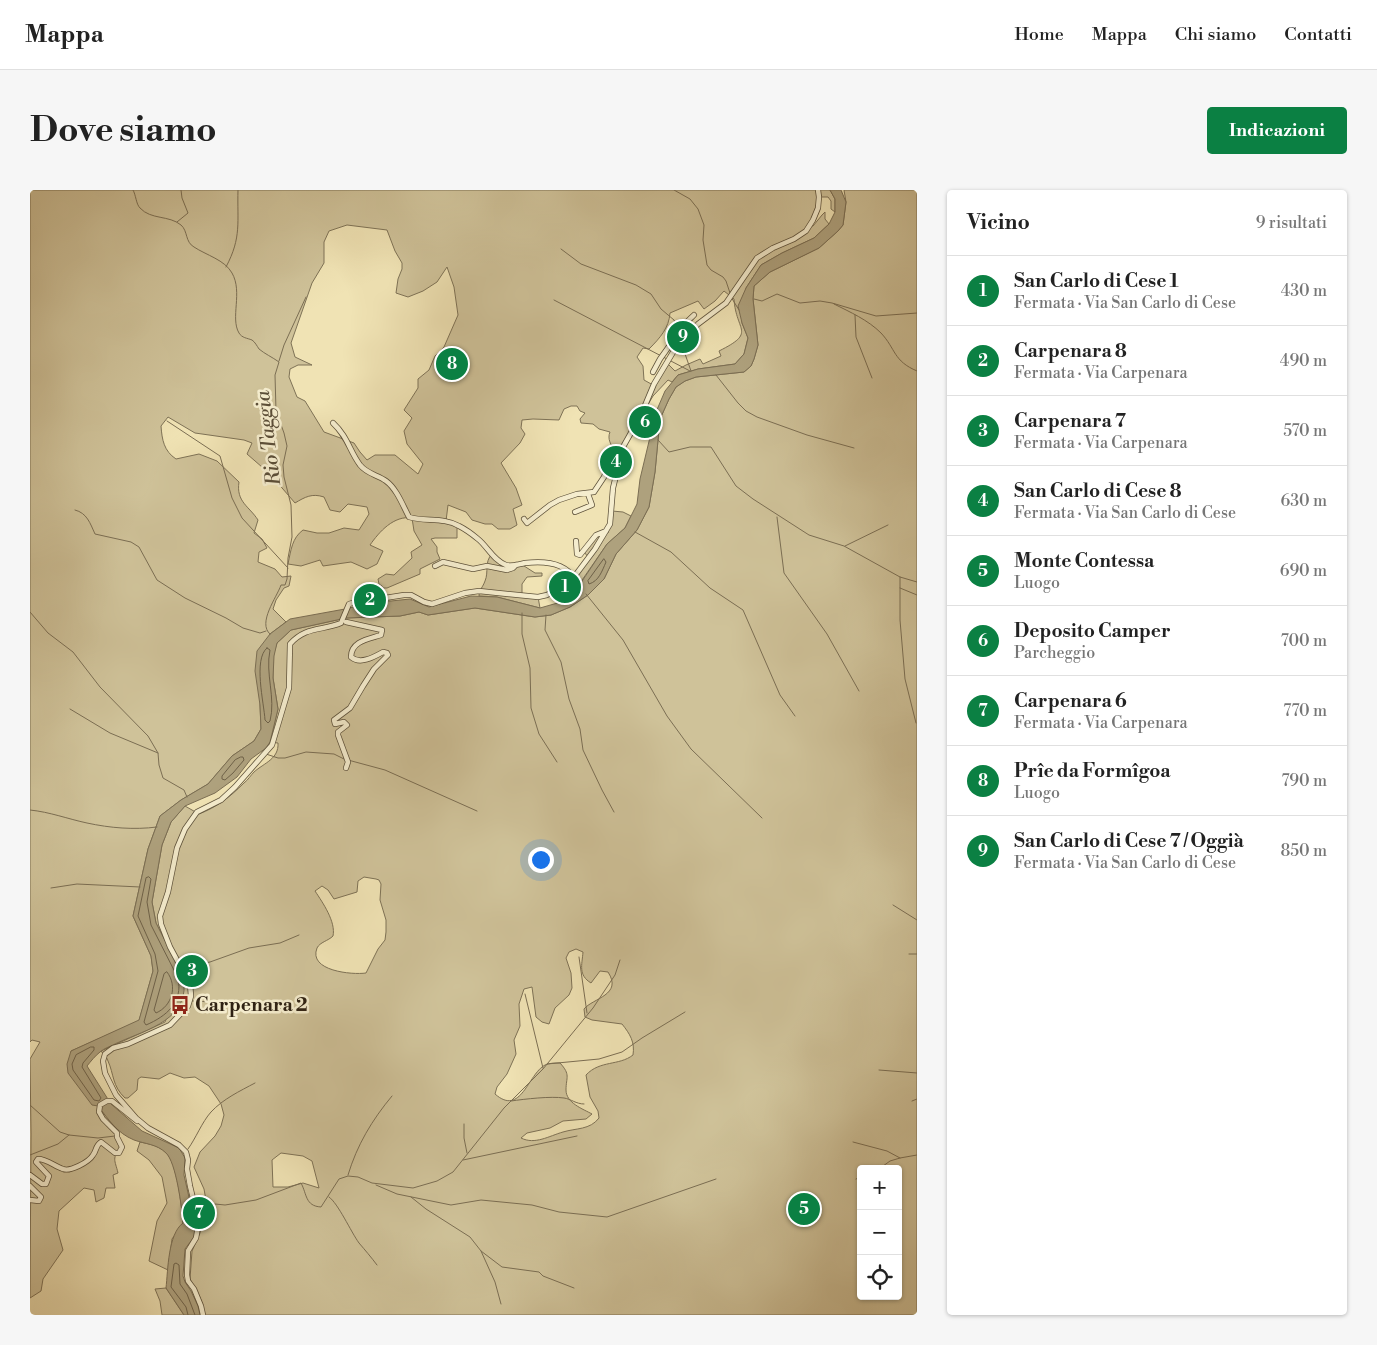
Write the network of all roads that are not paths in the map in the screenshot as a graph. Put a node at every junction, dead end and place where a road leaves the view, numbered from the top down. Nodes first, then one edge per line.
1 (818, 190) edge
2 (694, 315) dead end
3 (685, 337) junction
4 (681, 341) junction
5 (653, 372) dead end
6 (333, 422) dead end
7 (623, 447) junction
8 (588, 494) junction
9 (575, 512) dead end
10 (524, 520) dead end
11 (606, 531) junction
12 (576, 542) dead end
13 (516, 565) junction
14 (435, 566) dead end
15 (574, 578) junction
16 (344, 621) junction
17 (346, 768) dead end
18 (148, 1128) junction
19 (30, 1175) edge
20 (30, 1186) edge
21 (30, 1200) edge
22 (203, 1315) edge

1 - 3 street
2 - 3 street
3 - 4 street
4 - 5 street
4 - 7 street
6 - 13 street
7 - 8 street
7 - 11 street
8 - 9 street
8 - 10 street
11 - 12 street
11 - 15 street
13 - 14 street
13 - 15 street
15 - 16 street
16 - 17 street
16 - 18 street
18 - 19 street
18 - 22 street
20 - 21 street

